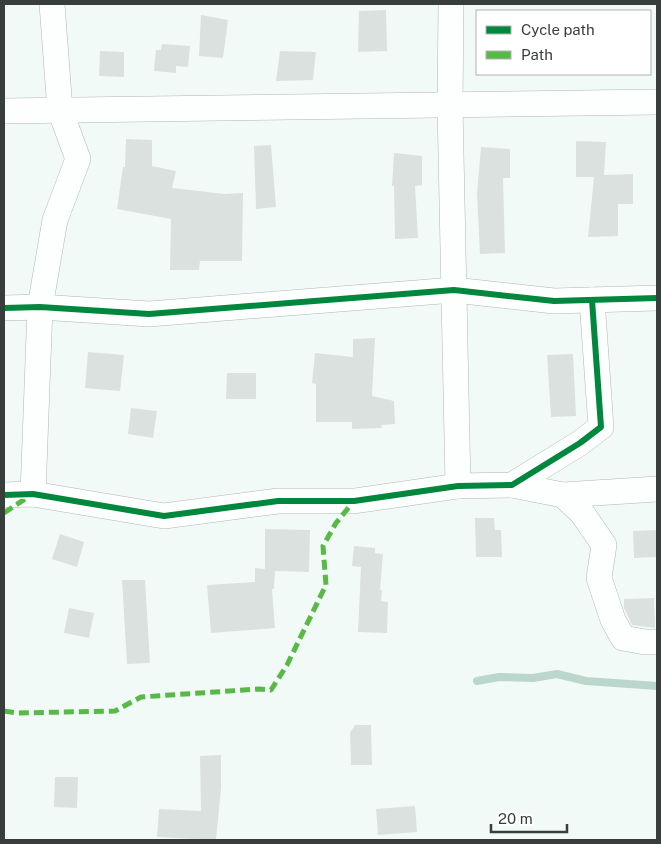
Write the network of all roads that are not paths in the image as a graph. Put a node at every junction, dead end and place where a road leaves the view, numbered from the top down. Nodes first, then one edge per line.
1 (52, 4) edge
2 (451, 4) edge
3 (657, 102) edge
4 (450, 106) junction
5 (60, 110) junction
6 (4, 111) edge
7 (454, 290) junction
8 (657, 298) edge
9 (592, 300) junction
10 (40, 307) junction
11 (4, 308) edge
12 (512, 485) junction
13 (458, 486) junction
14 (657, 489) edge
15 (33, 494) junction
16 (4, 495) edge
17 (563, 496) junction
18 (657, 642) edge

1 - 5 street
2 - 4 street
3 - 4 street
4 - 5 street
4 - 7 street
5 - 6 street
5 - 10 street
7 - 9 street
7 - 10 street
7 - 13 street
8 - 9 street
9 - 12 street
10 - 11 street
10 - 15 street
12 - 13 street
12 - 17 street
13 - 15 street
14 - 17 street
15 - 16 street
17 - 18 street

